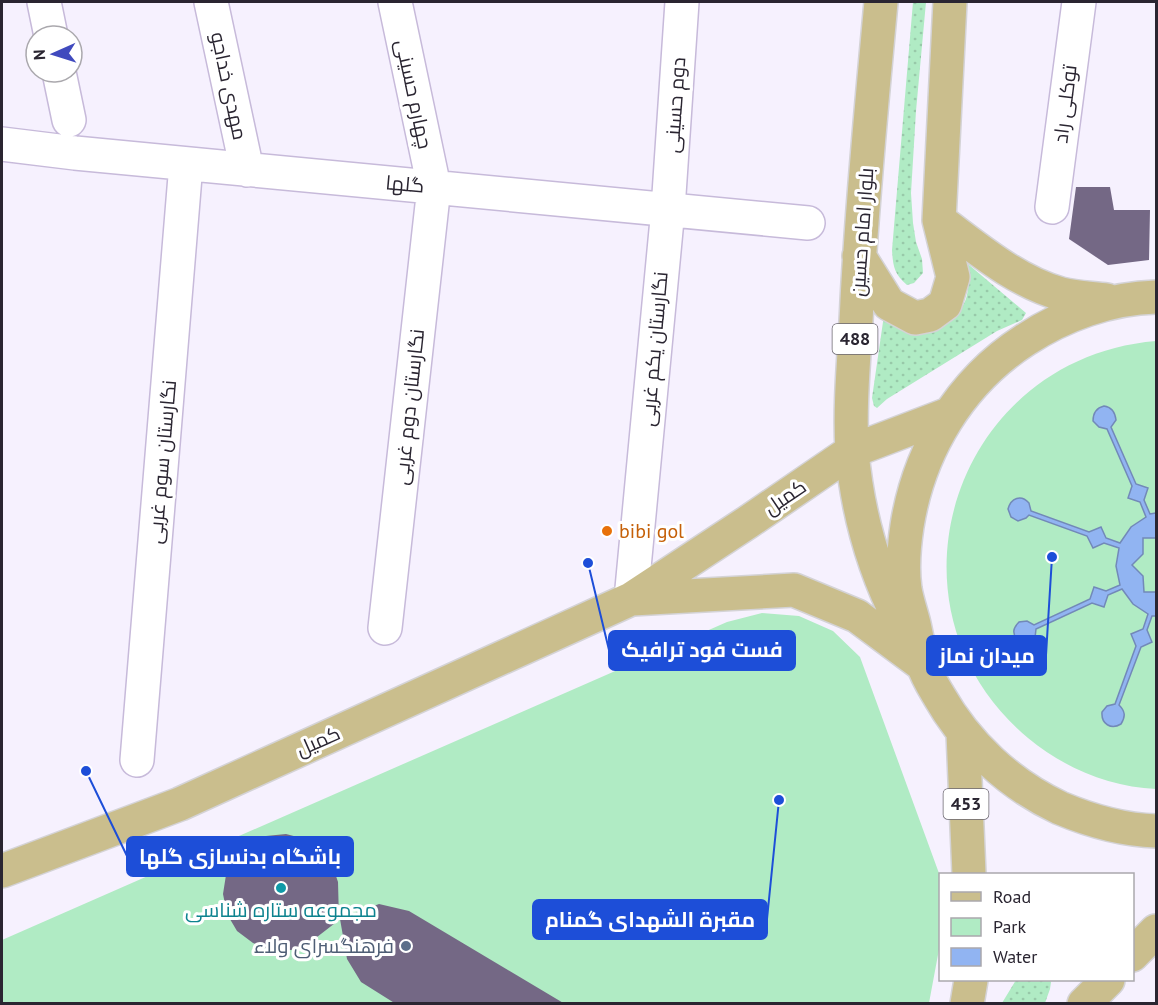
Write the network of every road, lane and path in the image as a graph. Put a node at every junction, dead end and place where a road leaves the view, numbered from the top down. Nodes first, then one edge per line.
1 (44, 2) edge
2 (211, 2) edge
3 (395, 2) edge
4 (682, 2) edge
5 (881, 2) edge
6 (950, 2) edge
7 (1079, 2) edge
8 (49, 24) edge
9 (62, 84) edge
10 (69, 120) dead end
11 (2, 144) edge
12 (186, 164) junction
13 (247, 170) junction
14 (434, 187) junction
15 (1052, 207) dead end
16 (668, 209) junction
17 (939, 220) junction
18 (808, 223) dead end
19 (859, 256) junction
20 (1156, 297) edge
21 (1120, 301) junction
22 (949, 414) junction
23 (852, 451) junction
24 (631, 599) junction
25 (385, 628) dead end
26 (923, 665) junction
27 (963, 733) junction
28 (137, 760) dead end
29 (1156, 831) edge
30 (2, 871) edge
31 (969, 873) edge
32 (1156, 931) edge
33 (1134, 953) edge
34 (971, 981) edge
35 (1082, 981) edge
36 (1107, 981) edge
37 (966, 1004) edge
38 (1083, 1004) edge

1 - 8 street
2 - 13 street, مهدی خداجو
3 - 14 street, چهارم حسینی
4 - 16 street, دوم حسینی
5 - 19 main road, بلوار امام حسین / 488
6 - 17 main road
7 - 15 street, توکلی راد
9 - 10 street
11 - 12 street, گلها
12 - 13 street, گلها
12 - 28 street, نگارستان سوم غربی
13 - 14 street, گلها
14 - 16 street, گلها
14 - 25 street, نگارستان دوم غربی
16 - 18 street, گلها
16 - 24 street, نگارستان یکم غربی
17 - 19 main road
17 - 21 main road
19 - 23 main road, بلوار امام حسین / 488
20 - 21 main road
21 - 22 main road
22 - 23 main road, کمیل
22 - 26 main road
23 - 24 main road, کمیل
23 - 26 main road, بلوار امام حسین / 488
24 - 26 main road, کمیل
24 - 30 main road, کمیل
26 - 27 main road
27 - 29 main road
27 - 31 main road, 453
32 - 33 main road
34 - 37 main road
35 - 38 main road
36 - 38 main road

